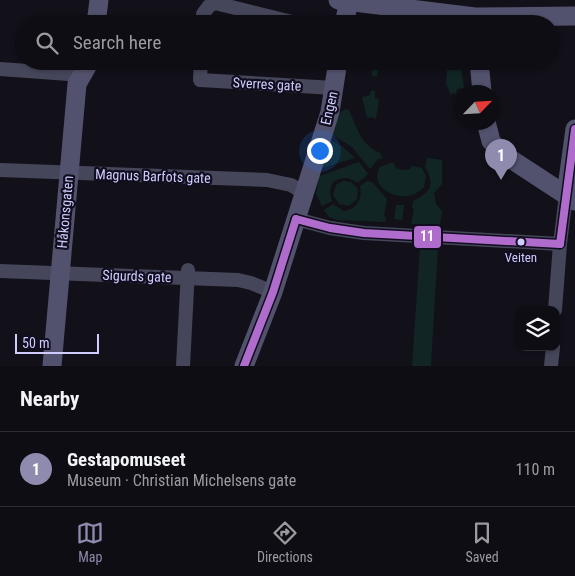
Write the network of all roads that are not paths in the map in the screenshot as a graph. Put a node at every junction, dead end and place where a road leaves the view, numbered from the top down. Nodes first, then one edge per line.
1 (99, 0) edge
2 (344, 1) edge
3 (203, 13) edge
4 (97, 15) edge
5 (264, 15) edge
6 (344, 15) edge
7 (423, 15) edge
8 (575, 16) edge
9 (560, 17) edge
10 (0, 69) edge
11 (15, 69) edge
12 (85, 70) edge
13 (201, 70) edge
14 (337, 70) edge
15 (480, 70) edge
16 (481, 85) edge
17 (334, 88) junction
18 (575, 129) edge
19 (488, 130) edge
20 (0, 170) edge
21 (69, 173) junction
22 (304, 193) junction
23 (570, 198) edge
24 (296, 219) junction
25 (560, 244) junction
26 (0, 271) edge
27 (60, 274) junction
28 (188, 274) junction
29 (273, 292) junction
30 (555, 306) edge
31 (553, 351) edge
32 (52, 366) edge
33 (183, 366) edge
34 (244, 366) edge
35 (551, 366) edge

1 - 4 main road
2 - 6 main road
2 - 7 main road
3 - 5 street
8 - 9 main road
10 - 11 street
12 - 21 main road, Håkonsgaten
13 - 17 street, Sverres gate
14 - 17 main road, Engen
15 - 16 main road
17 - 22 main road, Engen
18 - 23 main road
19 - 23 main road
20 - 21 street, Magnus Barfots gate
21 - 22 street, Magnus Barfots gate
21 - 27 main road, Håkonsgaten
22 - 24 main road, Engen
23 - 25 street
24 - 25 street
24 - 29 main road, Engen
25 - 30 street
26 - 27 street, Sigurds gate
27 - 28 street, Sigurds gate
27 - 32 main road, Håkonsgaten
28 - 29 street, Sigurds gate
28 - 33 street
29 - 34 main road, Engen
31 - 35 street

